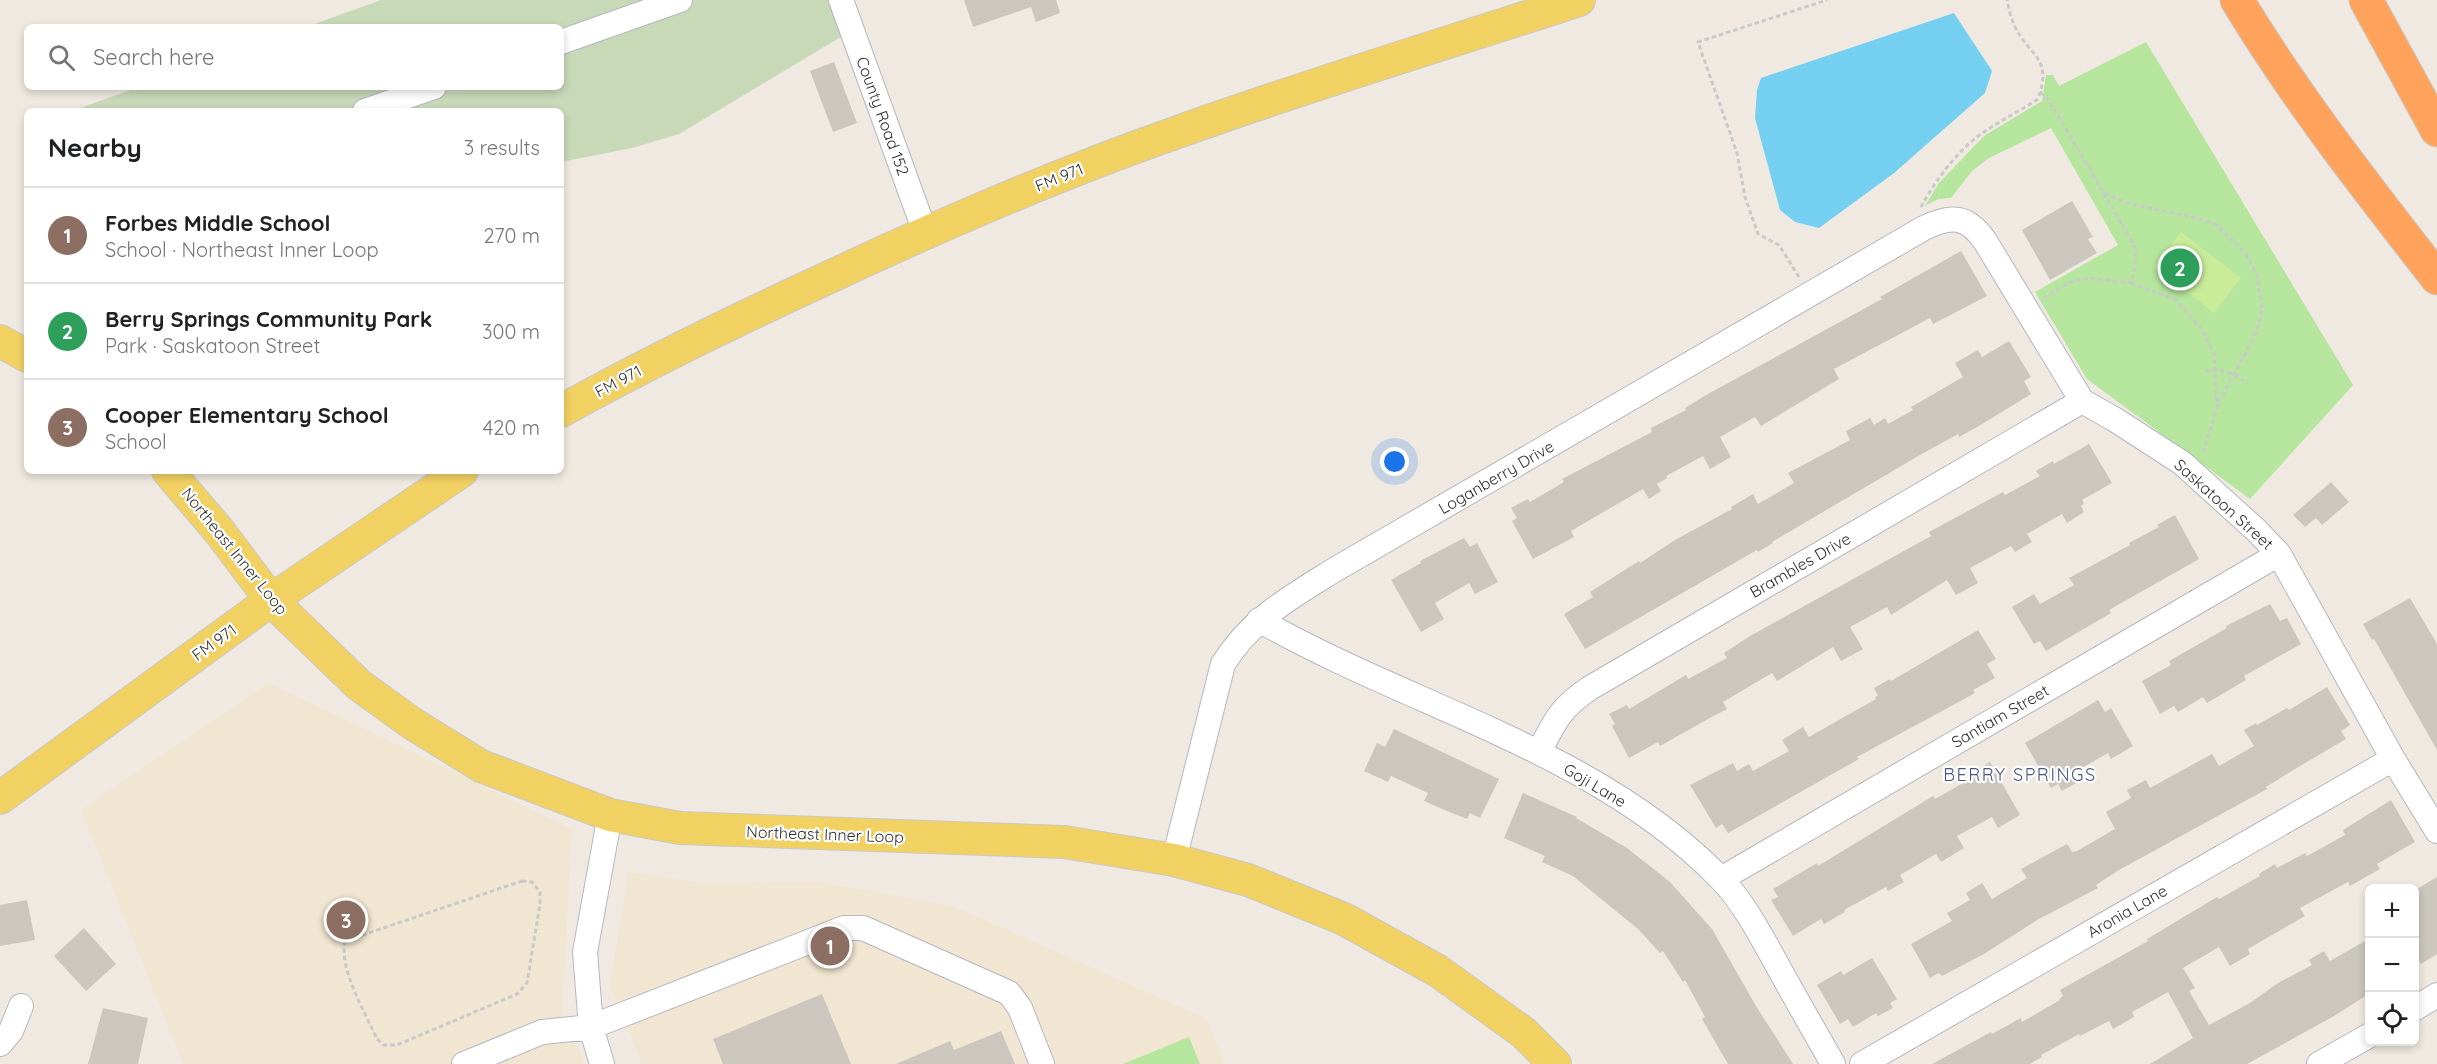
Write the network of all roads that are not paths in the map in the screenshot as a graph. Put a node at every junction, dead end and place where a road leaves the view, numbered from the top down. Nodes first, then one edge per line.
1 (680, 0) edge
2 (841, 0) edge
3 (1579, 0) edge
4 (2237, 0) edge
5 (2366, 0) edge
6 (564, 41) edge
7 (425, 90) edge
8 (374, 108) edge
9 (2437, 130) edge
10 (1963, 221) joint
11 (925, 232) junction
12 (2437, 278) edge
13 (0, 341) edge
14 (24, 354) edge
15 (2082, 400) junction
16 (564, 409) edge
17 (171, 474) edge
18 (458, 474) edge
19 (2278, 554) junction
20 (271, 600) junction
21 (1259, 620) junction
22 (1539, 753) junction
23 (2393, 759) junction
24 (0, 798) edge
25 (610, 815) junction
26 (2437, 831) edge
27 (1174, 861) junction
28 (1721, 879) junction
29 (2437, 996) edge
30 (21, 1006) dead end
31 (2419, 1007) edge
32 (591, 1027) junction
33 (2365, 1038) edge
34 (0, 1044) edge
35 (464, 1064) edge
36 (602, 1064) edge
37 (1042, 1064) edge
38 (1555, 1064) edge
39 (1833, 1064) edge
40 (1862, 1064) edge
41 (2319, 1064) edge

1 - 6 street
2 - 11 street, County Road 152
3 - 11 main road, FM 971 / FM 971
4 - 12 highway
5 - 9 highway
7 - 8 street
10 - 15 street, Saskatoon Street
10 - 21 street, Loganberry Drive
11 - 16 main road, FM 971 / FM 971
13 - 14 main road
15 - 19 street, Saskatoon Street
15 - 22 street, Brambles Drive
17 - 20 main road, Northeast Inner Loop
18 - 20 main road, FM 971 / FM 971
19 - 23 street, Saskatoon Street
19 - 28 street, Santiam Street
20 - 24 main road, FM 971 / FM 971
20 - 25 main road, Northeast Inner Loop
21 - 22 street, Goji Lane
21 - 27 street, Loganberry Drive
22 - 28 street, Goji Lane
23 - 26 street, Saskatoon Street
23 - 40 street, Aronia Lane
25 - 27 main road, Northeast Inner Loop
25 - 32 street
27 - 38 main road, Northeast Inner Loop
28 - 39 street, Goji Lane
29 - 31 street
30 - 34 street
32 - 35 street
32 - 36 street
32 - 37 street
33 - 41 street

